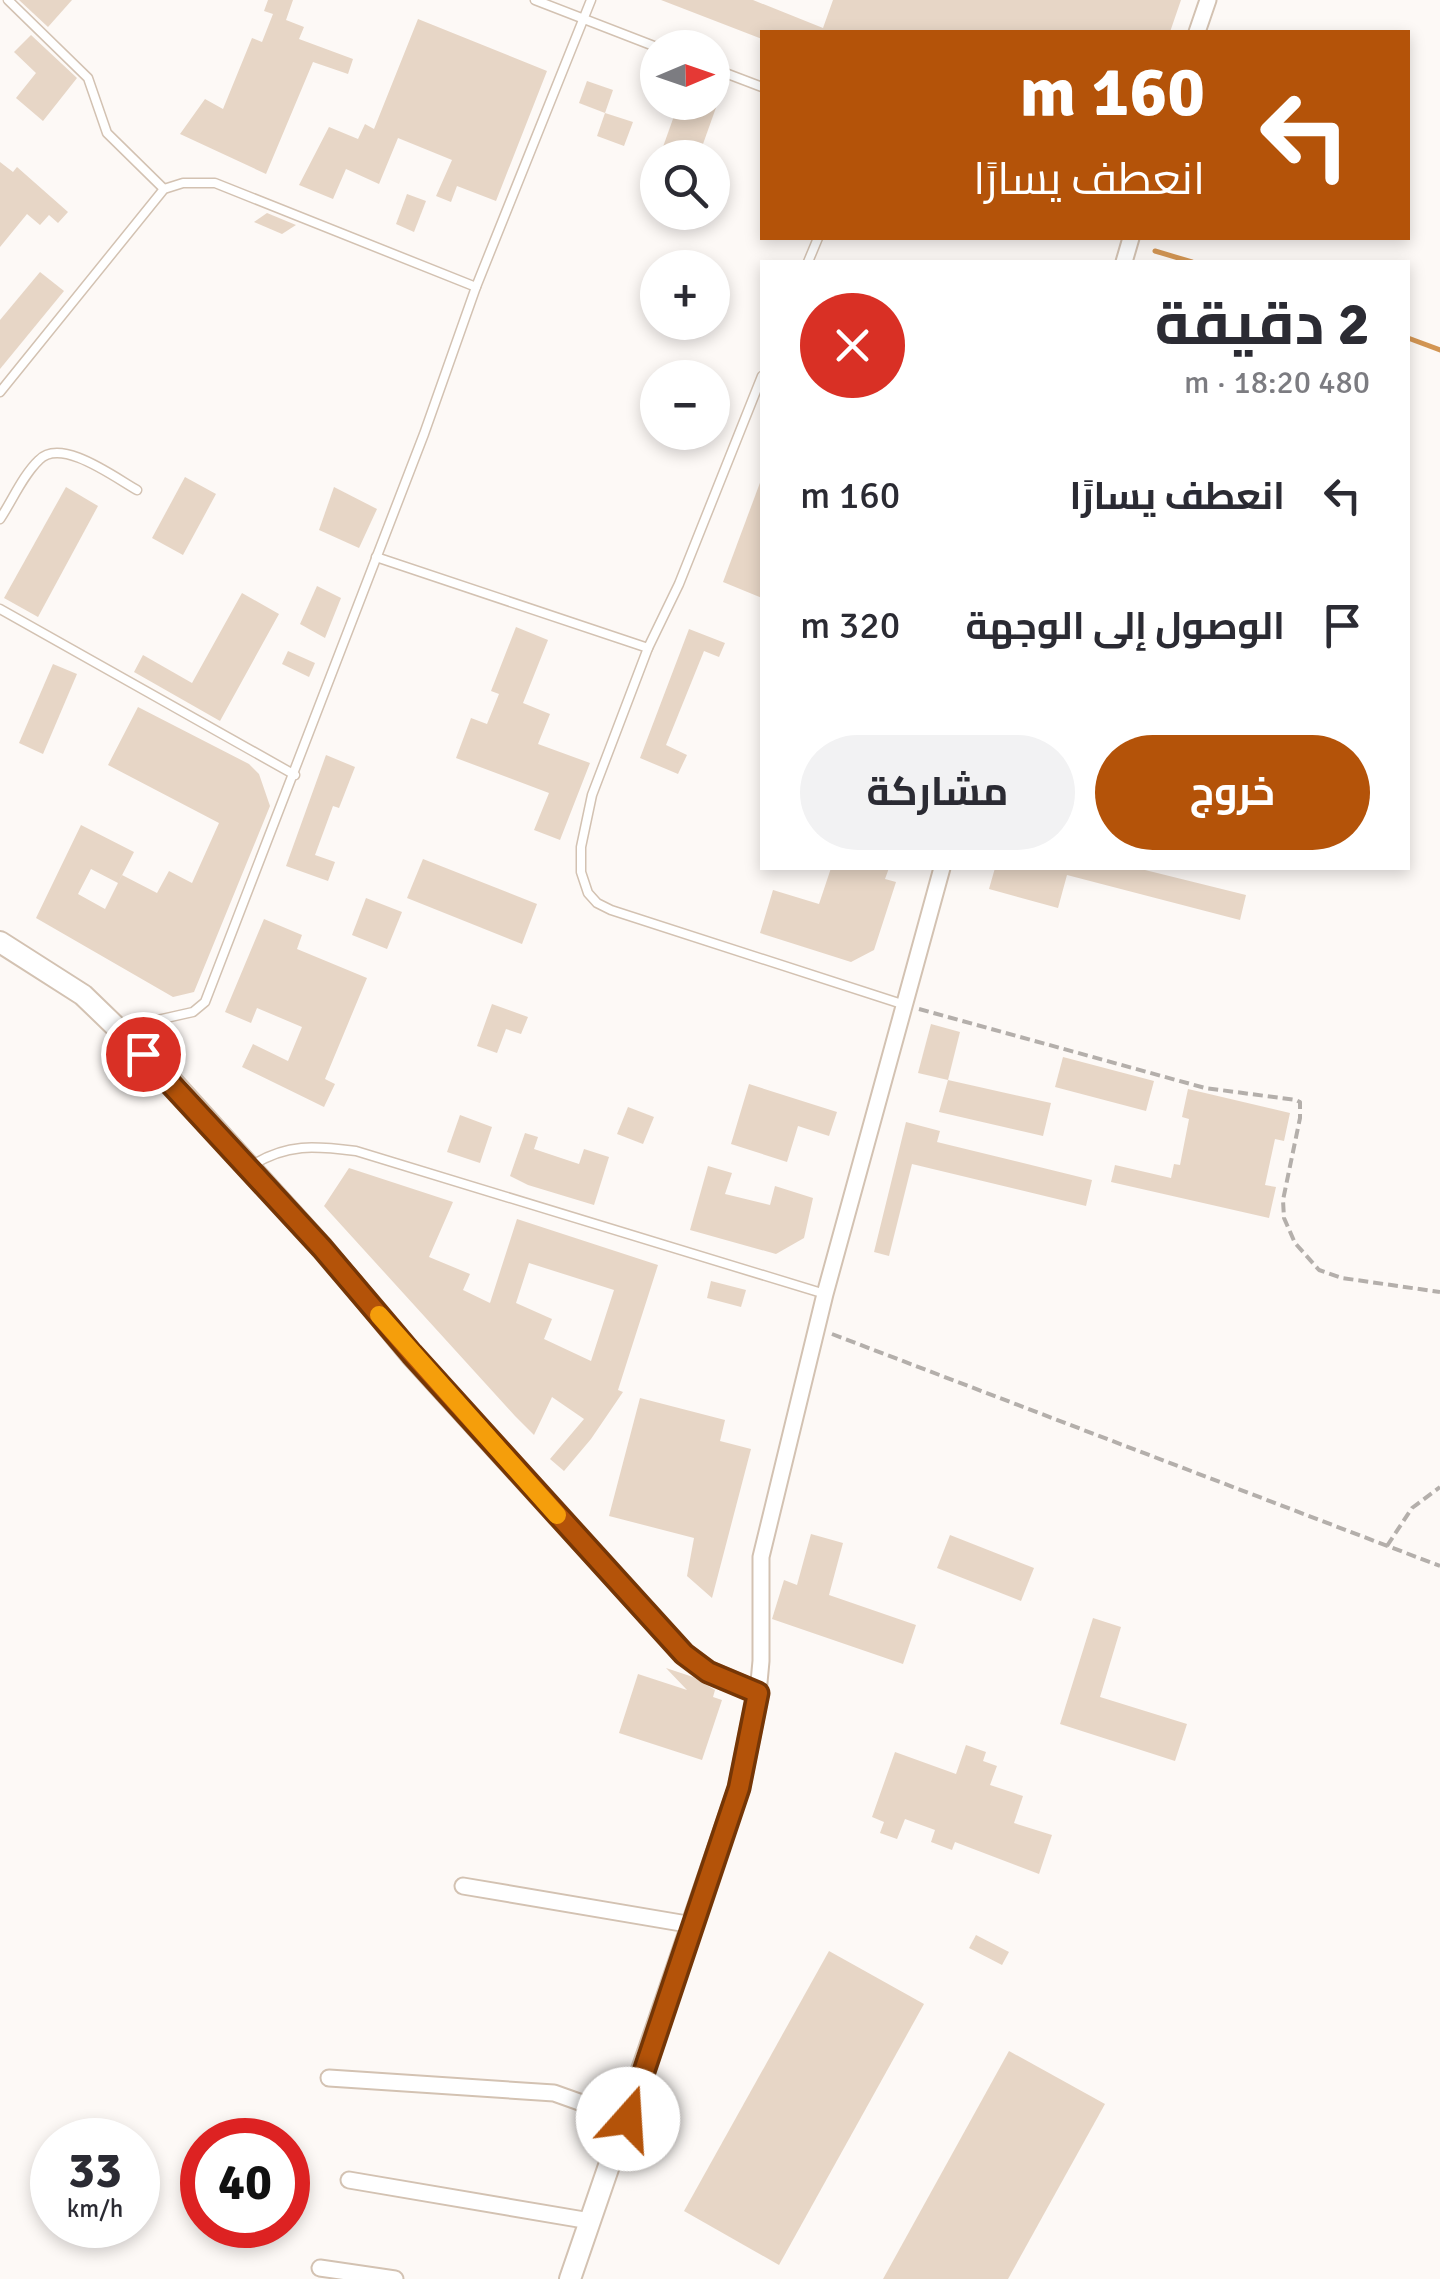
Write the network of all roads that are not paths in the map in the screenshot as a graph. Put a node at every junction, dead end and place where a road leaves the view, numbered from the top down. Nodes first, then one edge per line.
1 (8, 0) edge
2 (536, 0) edge
3 (591, 0) edge
4 (1208, 0) edge
5 (584, 19) junction
6 (1198, 30) edge
7 (640, 41) edge
8 (730, 75) edge
9 (760, 86) edge
10 (164, 189) junction
11 (476, 287) junction
12 (760, 381) edge
13 (0, 392) edge
14 (137, 490) dead end
15 (0, 519) edge
16 (376, 557) junction
17 (0, 609) edge
18 (648, 648) junction
19 (295, 774) junction
20 (941, 870) edge
21 (0, 942) edge
22 (905, 1005) junction
23 (118, 1029) junction
24 (248, 1168) junction
25 (826, 1294) junction
26 (758, 1693) junction
27 (463, 1886) dead end
28 (693, 1925) junction
29 (329, 2078) dead end
30 (628, 2119) junction
31 (349, 2180) dead end
32 (590, 2220) junction
33 (320, 2268) dead end
34 (395, 2279) edge
35 (570, 2279) edge

1 - 10 lane
2 - 5 lane
3 - 5 lane
4 - 6 street
5 - 7 lane
5 - 11 lane
8 - 9 lane
10 - 11 lane
10 - 13 lane
11 - 16 lane
12 - 18 lane
14 - 15 lane
16 - 18 lane
16 - 19 lane
17 - 19 lane
18 - 22 lane
19 - 23 lane
20 - 22 street
21 - 23 street
22 - 25 street
23 - 24 street
24 - 25 lane
24 - 26 street
25 - 26 street
26 - 28 street
27 - 28 street
28 - 30 street
29 - 30 street
30 - 32 street
31 - 32 street
32 - 35 street
33 - 34 street

